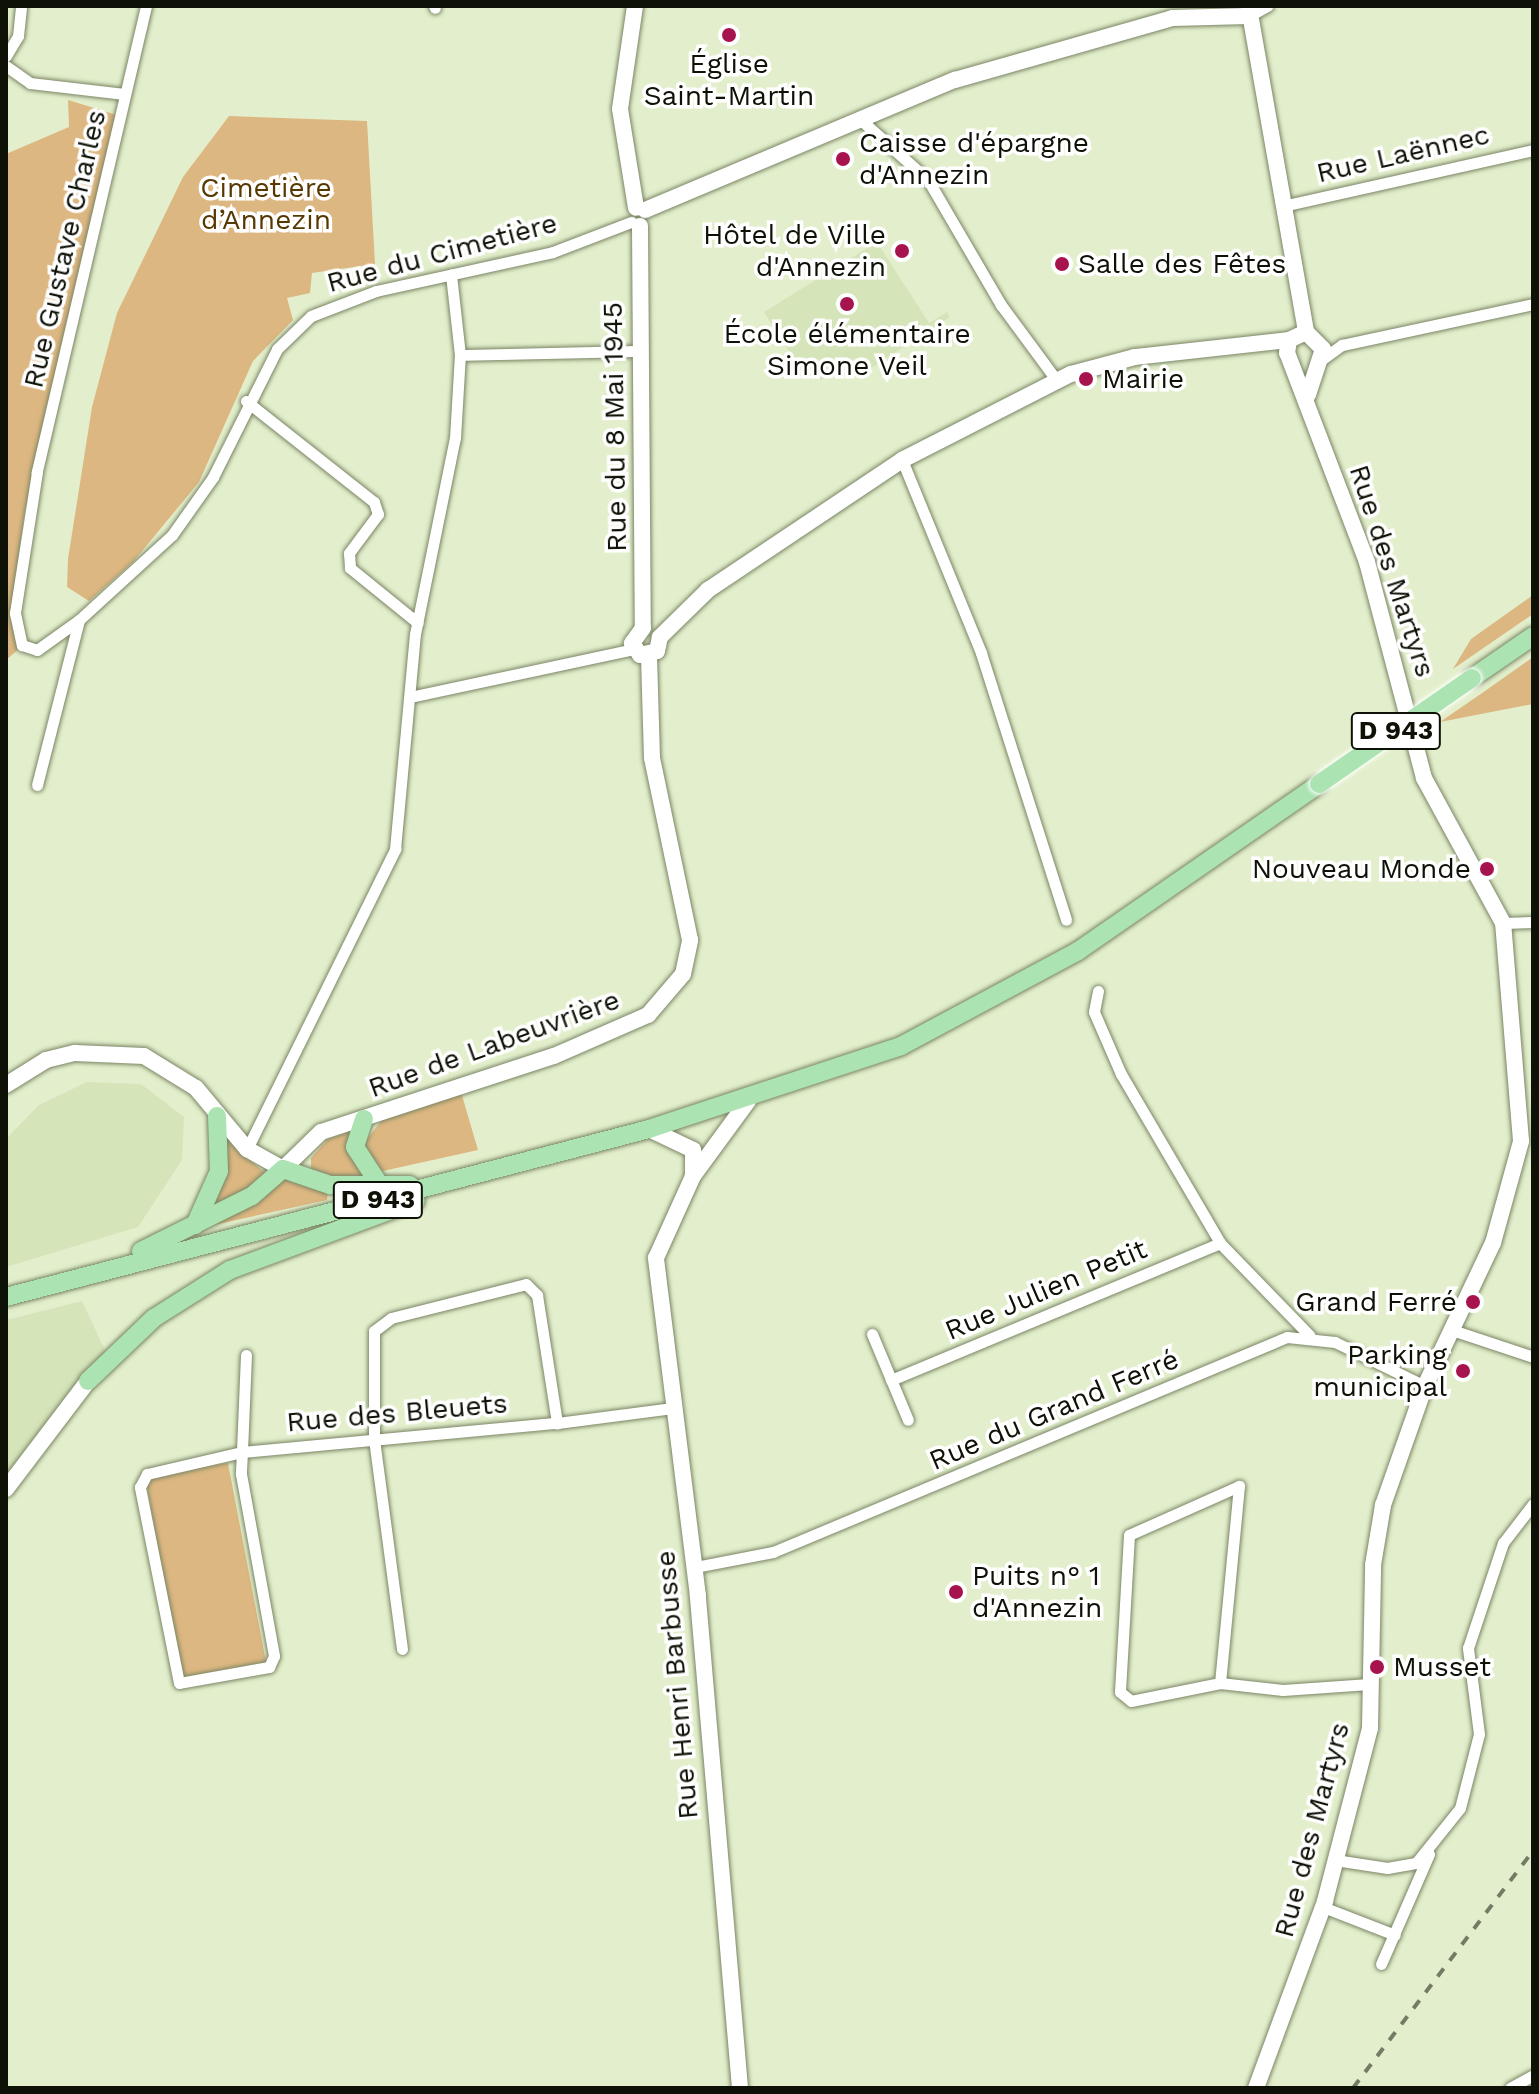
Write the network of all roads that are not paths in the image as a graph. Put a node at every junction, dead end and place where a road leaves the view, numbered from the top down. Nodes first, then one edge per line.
1 (21, 6) edge
2 (146, 6) edge
3 (635, 6) edge
4 (1267, 6) edge
5 (1249, 11) edge
6 (6, 56) edge
7 (6, 66) edge
8 (124, 94) junction
9 (861, 120) junction
10 (1533, 150) edge
11 (1283, 206) junction
12 (638, 216) junction
13 (451, 275) junction
14 (1533, 304) edge
15 (1312, 335) junction
16 (1289, 340) junction
17 (1342, 345) junction
18 (1256, 346) junction
19 (641, 351) junction
20 (460, 355) junction
21 (1319, 362) junction
22 (1292, 363) junction
23 (1057, 381) junction
24 (1308, 395) junction
25 (246, 401) junction
26 (902, 460) junction
27 (79, 620) junction
28 (418, 623) junction
29 (643, 628) junction
30 (1533, 636) edge
31 (660, 637) junction
32 (22, 645) joint
33 (642, 652) junction
34 (410, 697) junction
35 (37, 785) dead end
36 (1066, 920) dead end
37 (1533, 922) edge
38 (1503, 923) junction
39 (1098, 991) dead end
40 (6, 1085) edge
41 (748, 1101) junction
42 (217, 1116) junction
43 (364, 1119) junction
44 (649, 1129) junction
45 (247, 1149) junction
46 (283, 1169) junction
47 (693, 1176) junction
48 (379, 1184) junction
49 (432, 1186) junction
50 (195, 1225) junction
51 (1220, 1243) junction
52 (63, 1280) junction
53 (6, 1297) edge
54 (1452, 1330) junction
55 (872, 1334) dead end
56 (1310, 1336) junction
57 (246, 1355) dead end
58 (1533, 1357) edge
59 (891, 1380) junction
60 (88, 1381) joint
61 (1425, 1386) junction
62 (673, 1408) junction
63 (908, 1420) dead end
64 (557, 1423) junction
65 (374, 1440) junction
66 (242, 1452) junction
67 (6, 1489) edge
68 (1533, 1504) edge
69 (695, 1567) junction
70 (402, 1649) dead end
71 (1220, 1683) junction
72 (1369, 1684) junction
73 (1429, 1854) junction
74 (1335, 1860) junction
75 (1323, 1907) junction
76 (1395, 1935) junction
77 (1381, 1964) dead end
78 (1533, 2075) edge
79 (740, 2088) edge
80 (1256, 2088) edge
81 (1510, 2088) edge

1 - 6 street
2 - 8 street, Rue Gustave Charles
3 - 12 street, Rue du 8 Mai 1945
4 - 5 street
5 - 9 street
5 - 11 street
7 - 8 street
8 - 32 street, Rue Gustave Charles
9 - 12 street
9 - 23 street
10 - 11 street, Rue Laënnec
11 - 15 street
12 - 13 street, Rue du Cimetière
12 - 19 street, Rue du 8 Mai 1945
13 - 20 street
13 - 25 street, Rue du Cimetière
14 - 17 street
15 - 16 street
15 - 17 street
15 - 21 street
16 - 18 street
16 - 22 street
17 - 21 street
18 - 22 street
18 - 23 street
19 - 20 street
19 - 29 street, Rue du 8 Mai 1945
20 - 28 street
21 - 22 street
21 - 24 street
22 - 24 street, Rue des Martyrs
23 - 26 street
24 - 38 street, Rue des Martyrs
25 - 27 street, Rue du Cimetière
25 - 28 street
26 - 31 street
26 - 36 street
27 - 32 street, Rue du Cimetière
27 - 35 street
28 - 34 street
29 - 31 street
29 - 33 street
30 - 41 main road, D 943, bridge
31 - 33 street
33 - 34 street
33 - 43 street, Rue de Labeuvrière
34 - 45 street
37 - 38 street
38 - 54 street, Rue des Martyrs
39 - 51 street
40 - 42 street
41 - 44 main road, D 943
41 - 47 street, Rue Henri Barbusse
42 - 45 street
42 - 50 main road
43 - 46 street, Rue de Labeuvrière
43 - 48 main road
44 - 47 street
44 - 49 main road, D 943
45 - 46 street
46 - 48 main road
46 - 50 main road
47 - 62 street, Rue Henri Barbusse
48 - 49 main road
49 - 52 main road, D 943
49 - 60 main road
50 - 52 main road
51 - 56 street
51 - 59 street, Rue Julien Petit
52 - 53 main road, D 943
54 - 58 street
54 - 61 street, Rue des Martyrs
55 - 59 street
56 - 61 street
56 - 69 street, Rue du Grand Ferré
57 - 66 street
59 - 63 street
60 - 67 street
61 - 72 street, Rue des Martyrs
62 - 64 street, Rue des Bleuets
62 - 69 street, Rue Henri Barbusse
64 - 65 street, Rue des Bleuets
64 - 65 street
65 - 66 street, Rue des Bleuets
65 - 70 street
66 - 66 street
68 - 73 street
69 - 79 street, Rue Henri Barbusse
71 - 71 street
71 - 72 street
72 - 74 street, Rue des Martyrs
73 - 74 street
73 - 76 street
74 - 75 street, Rue des Martyrs
75 - 76 street
75 - 80 street, Rue des Martyrs
76 - 77 street
78 - 81 street

